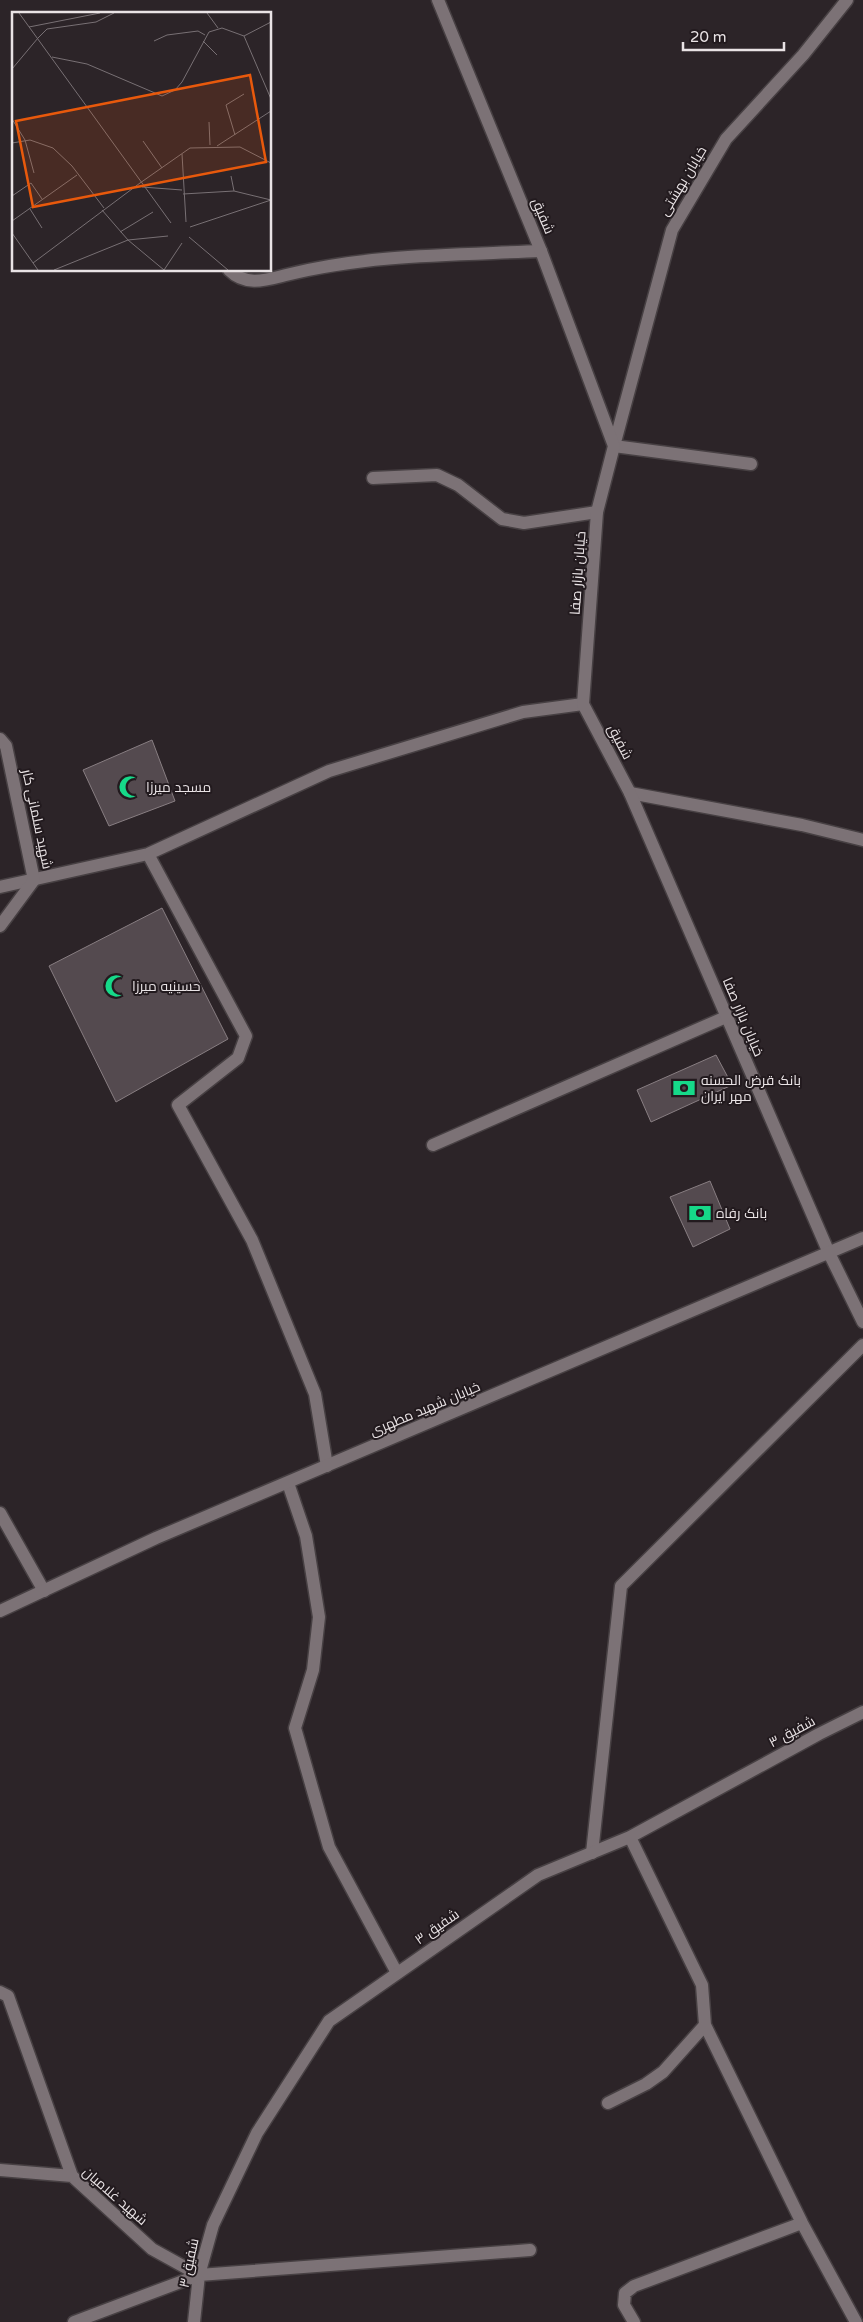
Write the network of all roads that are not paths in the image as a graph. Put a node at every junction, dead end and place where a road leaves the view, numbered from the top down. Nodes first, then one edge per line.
1 (438, 0) edge
2 (847, 0) edge
3 (542, 251) junction
4 (231, 271) edge
5 (614, 446) junction
6 (751, 464) dead end
7 (373, 478) dead end
8 (597, 512) junction
9 (584, 704) junction
10 (0, 739) edge
11 (630, 793) junction
12 (863, 840) edge
13 (148, 854) junction
14 (34, 880) junction
15 (0, 887) edge
16 (0, 926) edge
17 (726, 1017) junction
18 (433, 1145) dead end
19 (863, 1238) edge
20 (829, 1253) junction
21 (863, 1322) edge
22 (863, 1345) edge
23 (327, 1466) junction
24 (288, 1483) junction
25 (0, 1513) edge
26 (44, 1591) junction
27 (0, 1611) edge
28 (863, 1712) edge
29 (630, 1838) junction
30 (592, 1853) junction
31 (397, 1973) junction
32 (0, 1992) edge
33 (705, 2025) junction
34 (608, 2103) dead end
35 (0, 2170) edge
36 (72, 2176) junction
37 (802, 2223) junction
38 (530, 2250) dead end
39 (199, 2275) junction
40 (74, 2322) edge
41 (194, 2322) edge
42 (634, 2322) edge
43 (856, 2322) edge

1 - 3 street, شفیق
2 - 5 street, خیابان بهشتی
3 - 4 street
3 - 5 street, شفیق
5 - 6 street
5 - 8 street, خیابان بازار صفا
7 - 8 street
8 - 9 street, خیابان بازار صفا
9 - 11 street, شفیق
9 - 13 street
10 - 14 street, شهید سلمانی کار
11 - 12 street
11 - 17 street, خیابان بازار صفا
13 - 14 street
13 - 23 street
14 - 15 street
14 - 16 street, شهید سلمانی کار
17 - 18 street
17 - 20 street, خیابان بازار صفا
19 - 20 street, خیابان شهید مطهری
20 - 21 street
20 - 23 street, خیابان شهید مطهری
22 - 30 street
23 - 24 street, خیابان شهید مطهری
24 - 26 street, خیابان شهید مطهری
24 - 31 street
25 - 26 street
26 - 27 street, خیابان شهید مطهری
28 - 29 street, شفیق ۳
29 - 30 street, شفیق ۳
29 - 33 street
30 - 31 street, شفیق ۳
31 - 39 street, شفیق ۳
32 - 36 street
33 - 34 street
33 - 37 street
35 - 36 street, شهید غلامیان
36 - 39 street, شهید غلامیان
37 - 42 street
37 - 43 street
38 - 39 street
39 - 40 street
39 - 41 street, شفیق ۳

